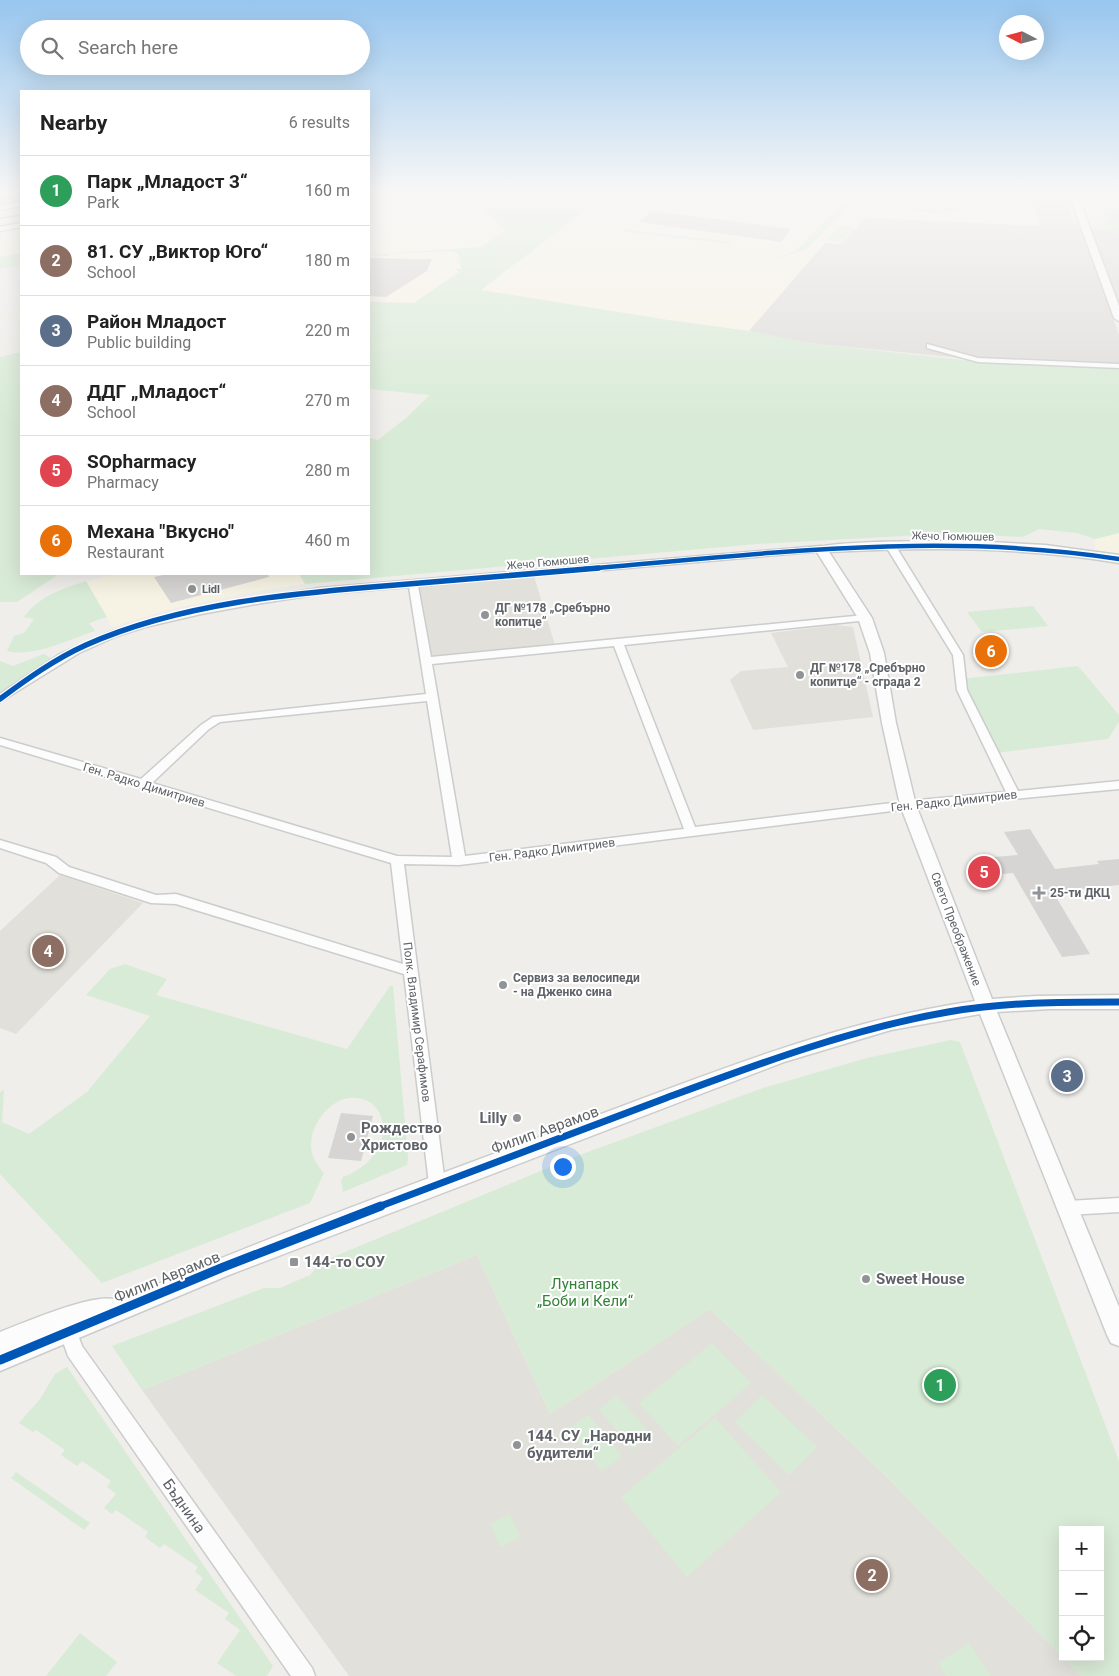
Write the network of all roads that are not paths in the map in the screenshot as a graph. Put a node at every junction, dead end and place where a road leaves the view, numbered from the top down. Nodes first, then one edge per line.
1 (1101, 269) edge
2 (1119, 318) edge
3 (930, 346) dead end
4 (1119, 366) edge
5 (890, 545) junction
6 (821, 549) junction
7 (1119, 559) edge
8 (413, 583) junction
9 (864, 618) junction
10 (618, 642) junction
11 (426, 661) junction
12 (432, 697) junction
13 (0, 700) edge
14 (0, 742) edge
15 (143, 784) junction
16 (1119, 784) edge
17 (1014, 795) junction
18 (908, 805) junction
19 (690, 832) junction
20 (0, 844) edge
21 (397, 860) junction
22 (459, 861) junction
23 (411, 970) junction
24 (1119, 1002) edge
25 (986, 1006) junction
26 (437, 1184) junction
27 (1119, 1205) edge
28 (1068, 1208) junction
29 (148, 1297) junction
30 (69, 1333) junction
31 (1119, 1335) edge
32 (0, 1343) edge
33 (0, 1360) edge
34 (304, 1676) edge

1 - 2 street
3 - 4 street
5 - 6 street, Жечо Гюмюшев
5 - 7 street, Жечо Гюмюшев
5 - 17 street
6 - 8 street, Жечо Гюмюшев
6 - 9 street, Свето Преображение
8 - 11 street
8 - 13 street, Жечо Гюмюшев
9 - 10 street
9 - 18 street, Свето Преображение
10 - 11 street
10 - 19 street
11 - 12 street
12 - 15 street
12 - 22 street
14 - 15 street, Ген. Радко Димитриев
15 - 21 street, Ген. Радко Димитриев
16 - 17 street, Ген. Радко Димитриев
17 - 18 street, Ген. Радко Димитриев
18 - 19 street, Ген. Радко Димитриев
18 - 25 street, Свето Преображение
19 - 22 street, Ген. Радко Димитриев
20 - 23 street
21 - 22 street, Ген. Радко Димитриев
21 - 23 street, Полк. Владимир Серафимов
23 - 26 street, Полк. Владимир Серафимов
24 - 25 street, Филип Аврамов
25 - 26 street, Филип Аврамов
25 - 28 street, Свето Преображение
26 - 29 street, Филип Аврамов
27 - 28 street
28 - 31 street, Свето Преображение
29 - 30 street, Филип Аврамов
29 - 32 street, Филип Аврамов
30 - 33 street, Филип Аврамов
30 - 34 street, Бъднина

